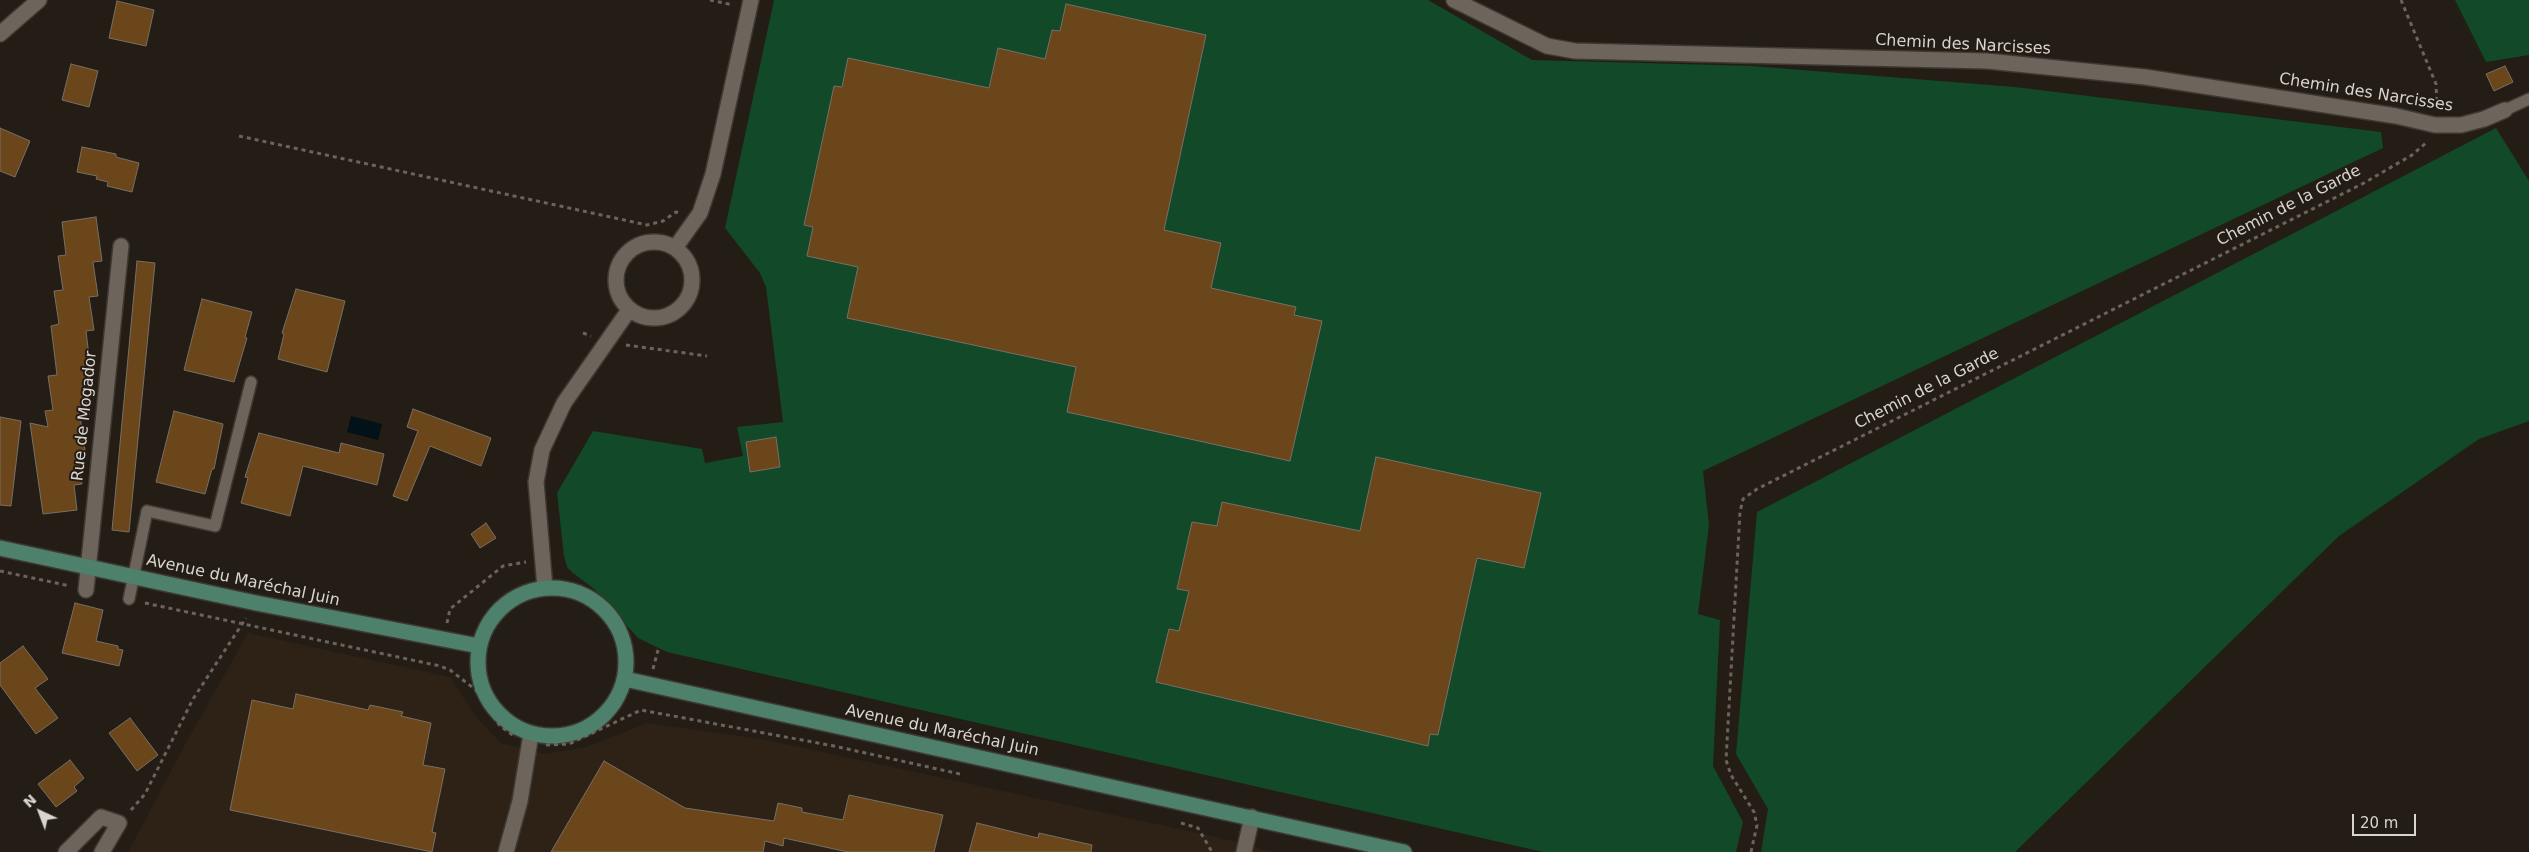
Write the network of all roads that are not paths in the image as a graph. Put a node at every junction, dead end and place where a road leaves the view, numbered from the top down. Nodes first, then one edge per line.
1 (39, 0) edge
2 (750, 0) edge
3 (1454, 0) edge
4 (0, 34) edge
5 (2529, 99) edge
6 (2505, 110) joint
7 (121, 246) dead end
8 (675, 248) junction
9 (629, 310) junction
10 (251, 382) dead end
11 (0, 548) edge
12 (87, 567) junction
13 (133, 576) junction
14 (545, 588) junction
15 (86, 590) road end
16 (129, 599) road end
17 (479, 646) junction
18 (625, 679) junction
19 (531, 734) junction
20 (1252, 817) junction
21 (66, 852) edge
22 (102, 852) edge
23 (506, 852) edge
24 (1244, 852) edge
25 (1404, 852) edge

1 - 4 street
2 - 8 street
3 - 6 street, Chemin des Narcisses
5 - 6 lane
7 - 12 street, Rue de Mogador
8 - 9 street
8 - 9 street
9 - 14 street
10 - 13 lane
11 - 12 main road, Avenue du Maréchal Juin
12 - 13 main road, Avenue du Maréchal Juin
12 - 15 street, Rue de Mogador
13 - 16 lane
13 - 17 main road, Avenue du Maréchal Juin
14 - 17 main road
14 - 18 main road
17 - 19 main road
18 - 19 main road
18 - 20 main road, Avenue du Maréchal Juin
19 - 23 street
20 - 24 street
20 - 25 main road, Avenue du Maréchal Juin
21 - 22 street

